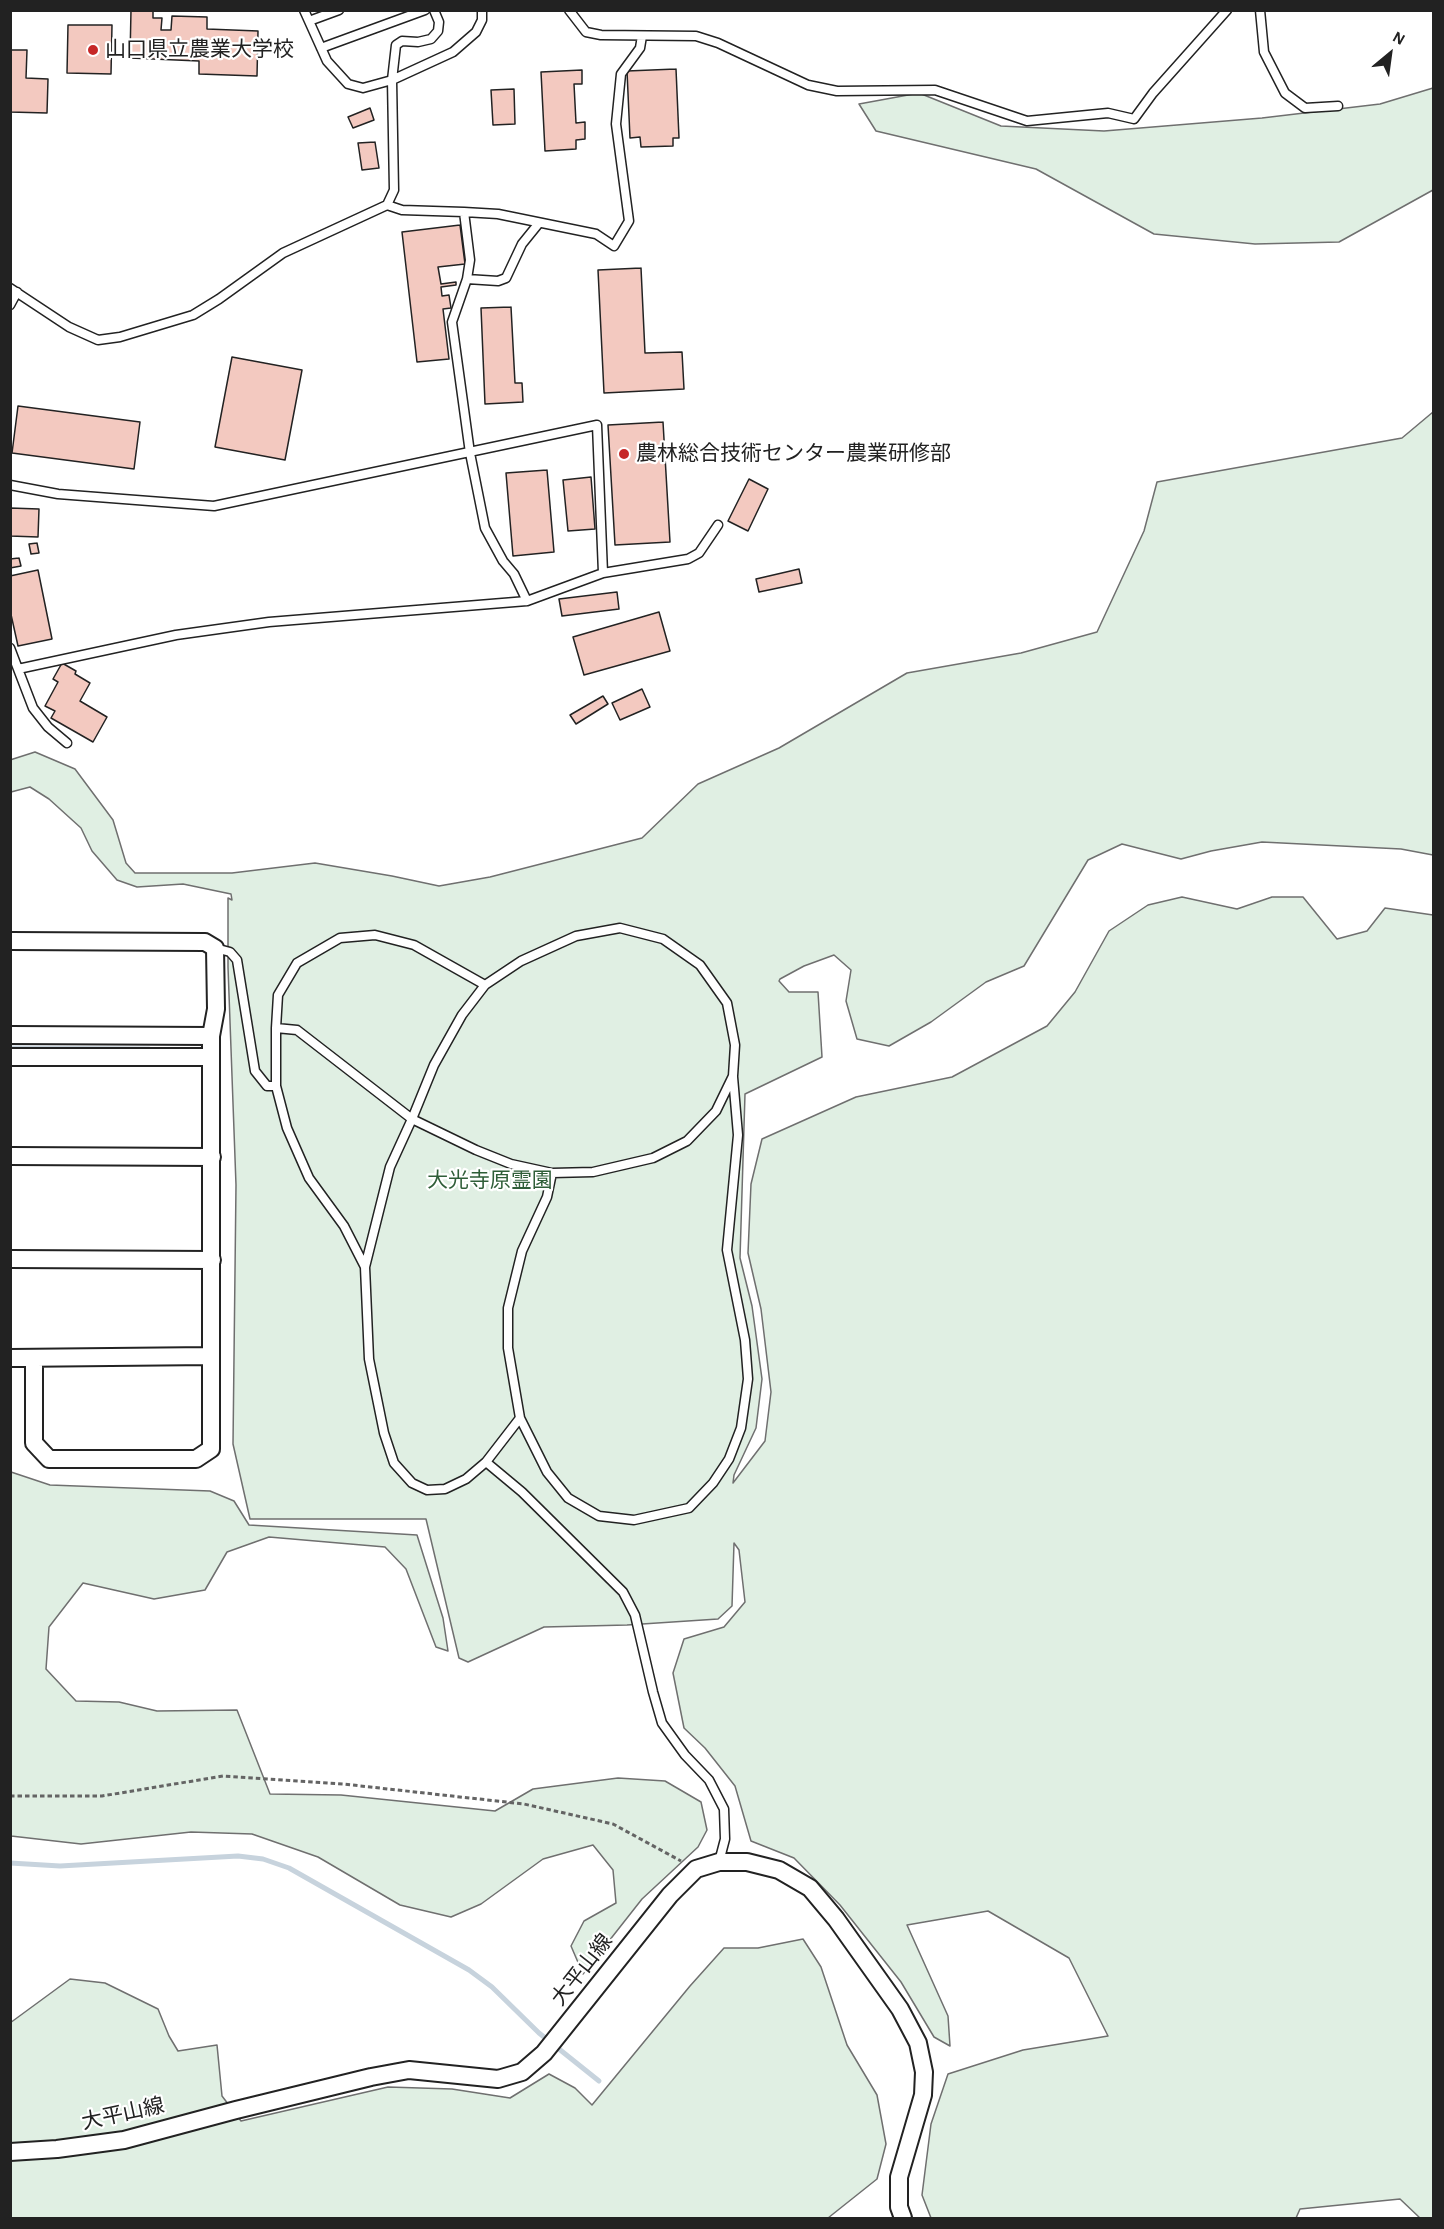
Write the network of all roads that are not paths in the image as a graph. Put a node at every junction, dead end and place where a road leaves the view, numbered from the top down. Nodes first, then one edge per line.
1 (304, 10) edge
2 (339, 10) edge
3 (424, 10) edge
4 (434, 10) edge
5 (482, 10) edge
6 (569, 10) edge
7 (1227, 10) edge
8 (1260, 10) edge
9 (309, 21) junction
10 (642, 36) junction
11 (321, 48) junction
12 (392, 80) junction
13 (1338, 106) dead end
14 (387, 205) junction
15 (464, 212) junction
16 (538, 223) junction
17 (467, 279) junction
18 (14, 290) edge
19 (10, 305) edge
20 (470, 453) junction
21 (10, 485) edge
22 (718, 525) dead end
23 (603, 573) junction
24 (527, 601) junction
25 (10, 648) edge
26 (18, 669) junction
27 (67, 743) dead end
28 (10, 941) edge
29 (215, 948) junction
30 (485, 985) junction
31 (276, 1028) junction
32 (10, 1035) edge
33 (212, 1036) junction
34 (10, 1057) edge
35 (211, 1057) junction
36 (733, 1076) junction
37 (276, 1086) junction
38 (412, 1119) junction
39 (10, 1156) edge
40 (212, 1157) junction
41 (552, 1173) junction
42 (10, 1259) edge
43 (212, 1260) junction
44 (365, 1267) junction
45 (211, 1356) junction
46 (10, 1358) edge
47 (34, 1359) junction
48 (520, 1418) junction
49 (486, 1462) junction
50 (719, 1862) junction
51 (10, 2152) edge
52 (903, 2218) edge

1 - 9 lane
2 - 9 lane
3 - 11 lane
4 - 12 lane
5 - 12 lane
6 - 10 lane
7 - 10 lane
8 - 13 lane
9 - 11 lane
10 - 16 lane
11 - 12 lane
12 - 14 lane
14 - 15 lane
14 - 18 lane
15 - 16 lane
15 - 17 lane
16 - 17 lane
17 - 20 lane
18 - 19 lane
20 - 21 lane
20 - 23 lane
20 - 24 lane
22 - 23 lane
23 - 24 lane
24 - 26 lane
25 - 26 lane
26 - 27 lane
28 - 29 street
29 - 33 street
29 - 37 lane
30 - 31 lane
30 - 36 lane
30 - 38 lane
31 - 37 lane
31 - 38 lane
32 - 33 street
33 - 35 street
34 - 35 street
35 - 40 street
36 - 41 lane
36 - 48 lane
37 - 44 lane
38 - 41 lane
38 - 44 lane
39 - 40 street
40 - 43 street
41 - 48 lane
42 - 43 street
43 - 45 street
44 - 49 lane
45 - 47 street
45 - 47 street
46 - 47 street
48 - 49 lane
49 - 50 lane
50 - 51 street, 大平山線
50 - 52 street, 大平山線

